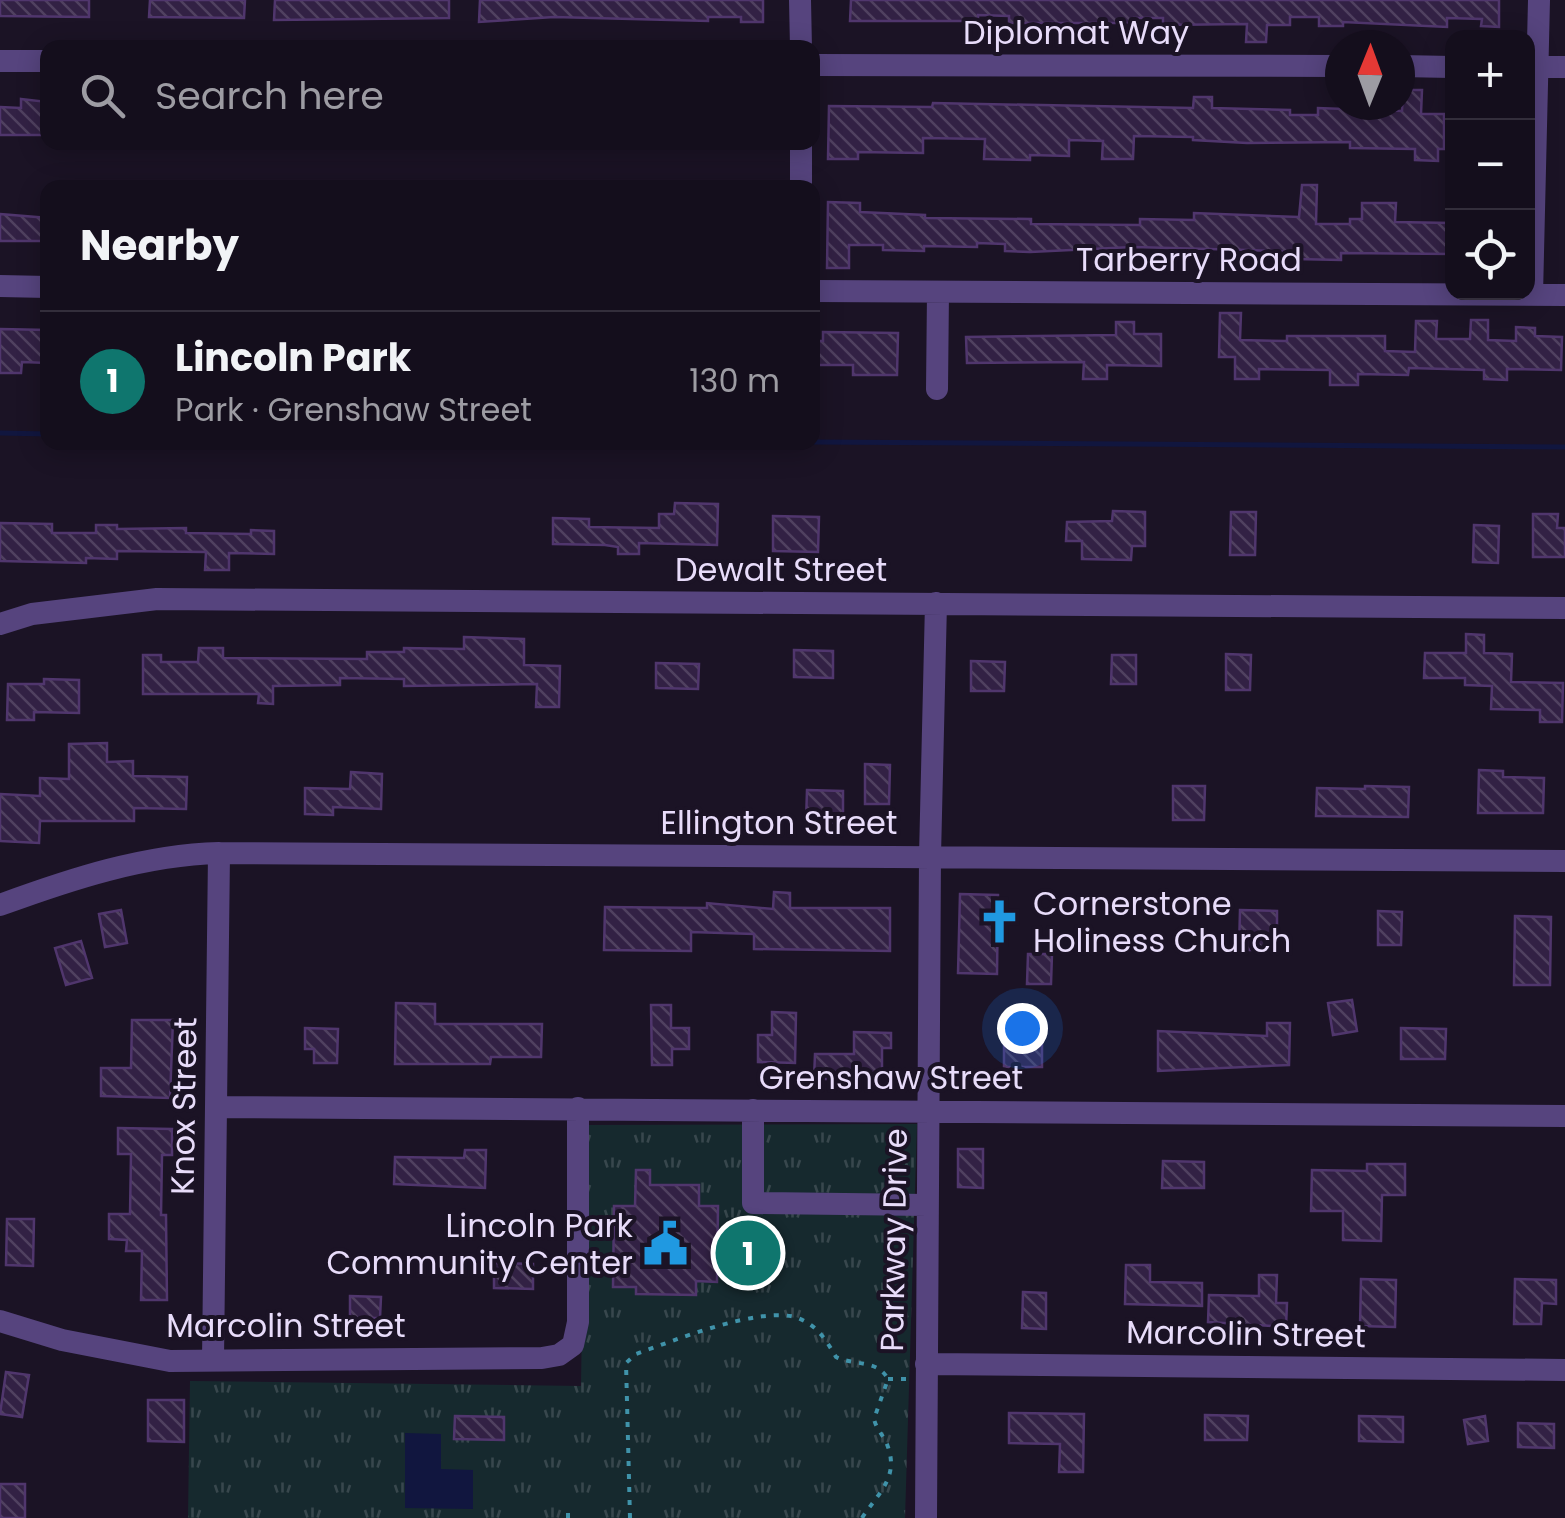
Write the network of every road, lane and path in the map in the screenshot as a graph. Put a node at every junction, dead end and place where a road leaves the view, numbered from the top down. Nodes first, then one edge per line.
1 (800, 0) edge
2 (1539, 0) edge
3 (801, 40) edge
4 (1535, 45) edge
5 (0, 61) edge
6 (40, 61) edge
7 (820, 65) edge
8 (1325, 66) edge
9 (1415, 66) edge
10 (1445, 66) edge
11 (1535, 67) edge
12 (1565, 67) edge
13 (1533, 120) edge
14 (801, 150) edge
15 (801, 180) edge
16 (1532, 210) edge
17 (0, 286) edge
18 (40, 286) edge
19 (820, 291) edge
20 (938, 292) junction
21 (1445, 294) edge
22 (1535, 294) edge
23 (1565, 295) edge
24 (937, 389) dead end
25 (936, 603) junction
26 (1565, 608) edge
27 (0, 624) edge
28 (219, 853) junction
29 (930, 856) junction
30 (1565, 861) edge
31 (0, 905) edge
32 (217, 1107) junction
33 (578, 1108) junction
34 (753, 1110) junction
35 (928, 1111) junction
36 (1565, 1116) edge
37 (927, 1205) junction
38 (0, 1321) edge
39 (213, 1360) junction
40 (926, 1364) junction
41 (1565, 1370) edge
42 (568, 1506) dead end
43 (568, 1518) edge
44 (630, 1518) edge
45 (862, 1518) edge
46 (926, 1518) edge

1 - 3 street
2 - 4 street
5 - 6 street
7 - 8 street, Diplomat Way
9 - 10 street
11 - 12 street
13 - 16 street
14 - 15 street
17 - 18 street
19 - 20 street, Tarberry Road
20 - 21 street, Tarberry Road
20 - 24 street
22 - 23 street, Tarberry Road
25 - 26 street, Dewalt Street
25 - 27 street, Dewalt Street
25 - 29 street, Parkway Drive
28 - 29 street, Ellington Street
28 - 31 street, Ellington Street
28 - 32 street, Knox Street
29 - 30 street, Ellington Street
29 - 35 street, Parkway Drive
32 - 33 street, Grenshaw Street
32 - 39 street, Knox Street
33 - 34 street, Grenshaw Street
33 - 39 street, Marcolin Street
34 - 35 street, Grenshaw Street
34 - 37 street
35 - 36 street, Grenshaw Street
35 - 37 street, Parkway Drive
37 - 40 street, Parkway Drive
38 - 39 street, Marcolin Street
40 - 41 street, Marcolin Street
40 - 46 street, Parkway Drive
42 - 43 path
44 - 45 path

